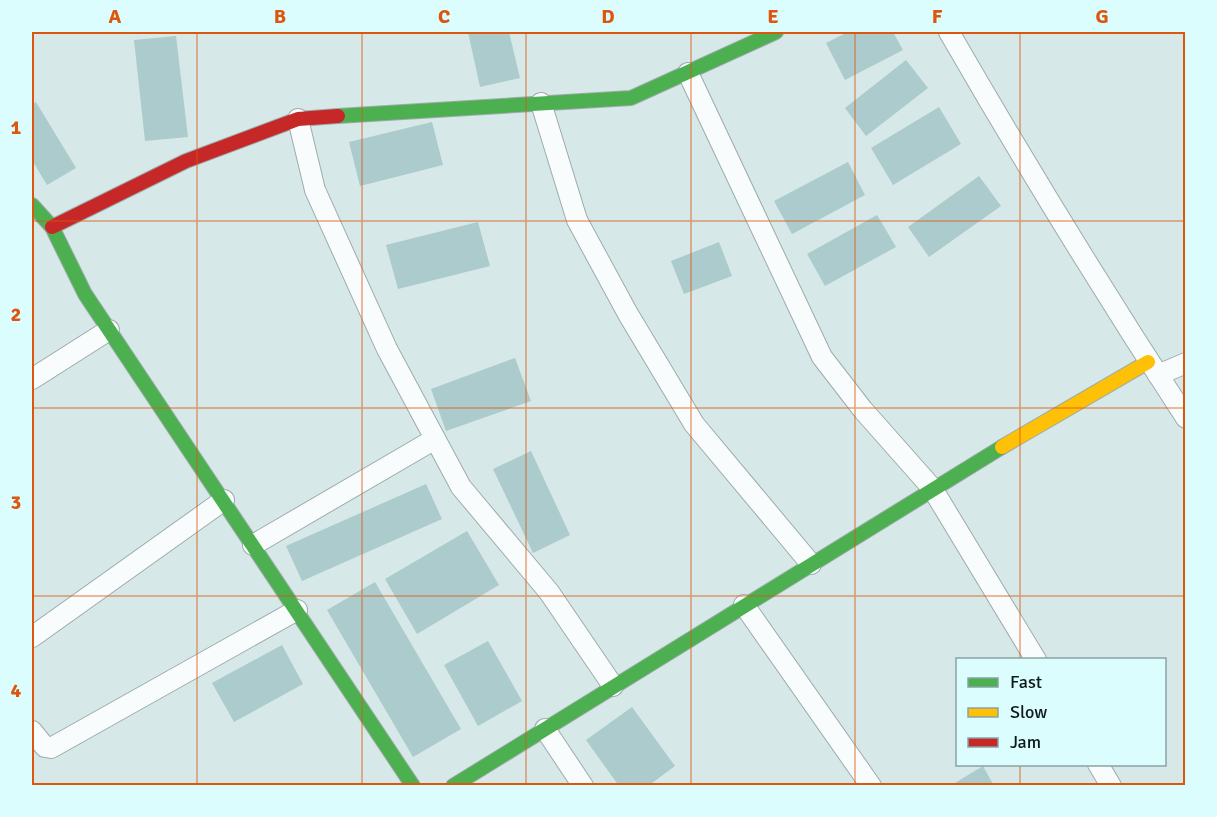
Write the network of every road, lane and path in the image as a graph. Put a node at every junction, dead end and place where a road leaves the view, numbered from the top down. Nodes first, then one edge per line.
1 (776, 32) edge
2 (949, 32) edge
3 (688, 73) junction
4 (541, 103) junction
5 (298, 119) junction
6 (32, 206) edge
7 (52, 227) junction
8 (109, 330) junction
9 (1185, 363) edge
10 (1153, 369) junction
11 (32, 379) edge
12 (1185, 418) edge
13 (435, 439) junction
14 (932, 488) junction
15 (224, 500) junction
16 (253, 545) junction
17 (811, 564) junction
18 (744, 605) junction
19 (297, 610) junction
20 (32, 637) edge
21 (1035, 658) edge
22 (613, 686) junction
23 (544, 729) junction
24 (32, 731) edge
25 (1099, 766) edge
26 (413, 786) edge
27 (453, 786) edge
28 (583, 786) edge
29 (871, 786) edge
30 (1111, 786) edge

1 - 3 street
2 - 10 street
3 - 4 street
3 - 14 street
4 - 5 street
4 - 17 street
5 - 7 street
5 - 13 street
6 - 7 street
7 - 8 street
8 - 11 street
8 - 15 street
9 - 10 street
10 - 12 street
10 - 14 street
13 - 16 street
13 - 22 street
14 - 17 street
14 - 21 street
15 - 16 street
15 - 20 street
16 - 19 street
17 - 18 street
18 - 22 street
18 - 29 street
19 - 24 street
19 - 26 street
22 - 23 street
23 - 27 street
23 - 28 street
25 - 30 street

